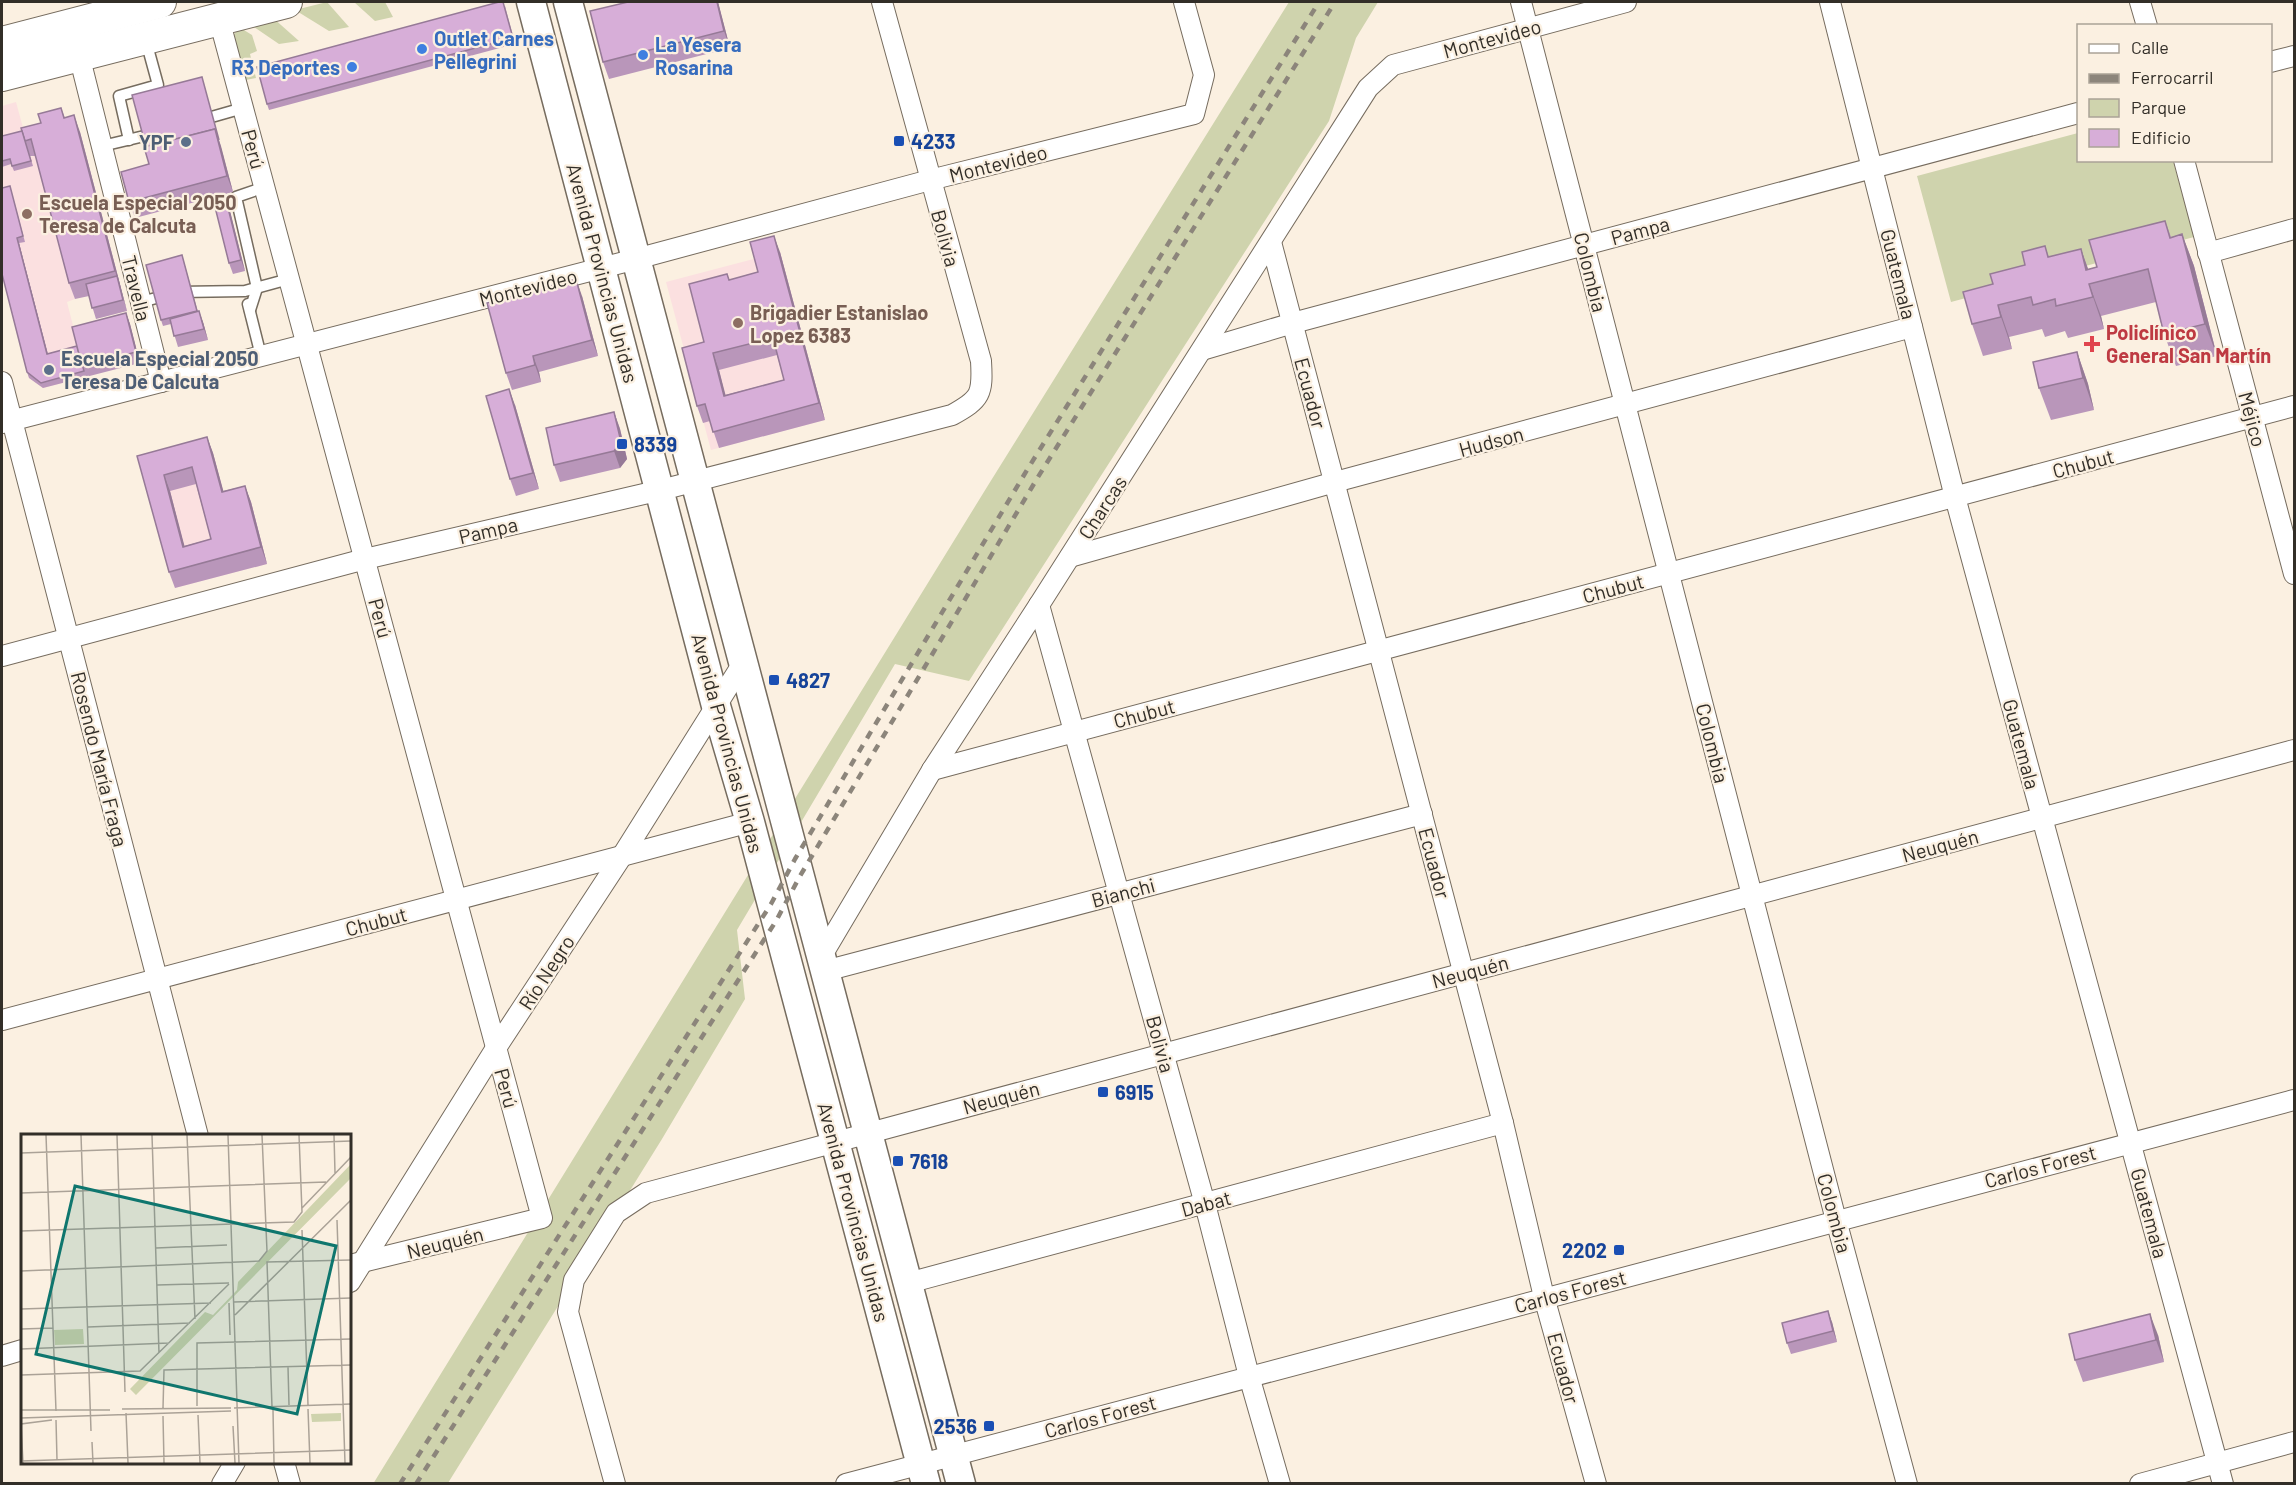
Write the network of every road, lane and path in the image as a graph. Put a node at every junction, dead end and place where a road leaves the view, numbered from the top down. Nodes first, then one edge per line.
1 (160, 2) edge
2 (286, 2) edge
3 (531, 2) edge
4 (568, 2) edge
5 (882, 2) edge
6 (1184, 2) edge
7 (1521, 2) edge
8 (1626, 2) edge
9 (1830, 2) edge
10 (2140, 2) edge
11 (219, 19) junction
12 (2146, 24) edge
13 (1528, 28) junction
14 (145, 38) junction
15 (2, 43) edge
16 (79, 55) junction
17 (2295, 56) edge
18 (2272, 62) edge
19 (1393, 64) joint
20 (2, 75) edge
21 (243, 108) junction
22 (2077, 114) edge
23 (186, 124) edge
24 (164, 131) edge
25 (129, 140) junction
26 (102, 146) junction
27 (2185, 162) edge
28 (1872, 168) junction
29 (930, 180) junction
30 (265, 187) junction
31 (2295, 229) edge
32 (1271, 242) junction
33 (1584, 245) junction
34 (2208, 253) junction
35 (636, 259) junction
36 (602, 268) junction
37 (289, 279) junction
38 (257, 288) junction
39 (245, 291) junction
40 (141, 302) junction
41 (250, 310) junction
42 (1293, 323) junction
43 (1912, 327) junction
44 (307, 344) junction
45 (1202, 350) junction
46 (261, 356) junction
47 (2, 382) edge
48 (161, 382) junction
49 (973, 403) joint
50 (1625, 404) junction
51 (2295, 406) edge
52 (2253, 418) junction
53 (7, 422) edge
54 (695, 481) junction
55 (1335, 482) junction
56 (661, 490) junction
57 (1955, 497) junction
58 (1070, 557) junction
59 (365, 559) junction
60 (1669, 573) junction
61 (2295, 574) edge
62 (1039, 605) junction
63 (69, 638) junction
64 (1379, 651) junction
65 (2, 656) edge
66 (743, 663) junction
67 (716, 705) junction
68 (1075, 731) junction
69 (2295, 750) edge
70 (932, 770) junction
71 (1422, 814) junction
72 (2042, 818) junction
73 (750, 822) junction
74 (622, 856) junction
75 (1119, 894) junction
76 (1752, 896) junction
77 (457, 900) junction
78 (823, 964) junction
79 (1464, 973) junction
80 (157, 979) junction
81 (2, 1020) edge
82 (496, 1048) junction
83 (1164, 1053) junction
84 (2295, 1100) edge
85 (1503, 1124) junction
86 (868, 1133) junction
87 (197, 1134) edge
88 (835, 1142) junction
89 (2131, 1142) junction
90 (1205, 1204) junction
91 (542, 1218) joint
92 (1836, 1220) junction
93 (356, 1263) edge
94 (351, 1279) edge
95 (908, 1283) junction
96 (1545, 1297) junction
97 (21, 1350) edge
98 (2, 1356) edge
99 (1249, 1376) junction
100 (2295, 1442) edge
101 (953, 1455) junction
102 (2217, 1463) junction
103 (234, 1464) edge
104 (285, 1464) edge
105 (923, 1474) edge
106 (222, 1484) edge
107 (290, 1484) edge
108 (615, 1484) edge
109 (846, 1484) edge
110 (961, 1484) edge
111 (1280, 1484) edge
112 (1596, 1484) edge
113 (1907, 1484) edge
114 (2140, 1484) edge
115 (2223, 1484) edge

1 - 15 main road
2 - 11 main road
3 - 36 main road, Avenida Provincias Unidas
4 - 35 main road, Avenida Provincias Unidas
5 - 29 street, Bolivia
6 - 29 street, Montevideo
7 - 13 street, Colombia
8 - 13 street, Montevideo
9 - 28 street, Guatemala
10 - 12 street
11 - 14 main road
11 - 21 street, Perú
13 - 19 street, Montevideo
13 - 33 street, Colombia
14 - 16 main road
14 - 25 lane
16 - 20 main road
16 - 26 street, Travella
17 - 18 street
19 - 32 street, Charcas
21 - 23 lane
21 - 30 street, Perú
22 - 28 street, Pampa
24 - 25 lane
25 - 26 lane
26 - 40 street, Travella
27 - 34 street, Méjico
28 - 33 street, Pampa
28 - 43 street, Guatemala
29 - 35 street, Montevideo
29 - 49 street, Bolivia
30 - 37 street, Perú
30 - 38 lane
31 - 34 street
32 - 42 street, Ecuador
32 - 45 street, Charcas
33 - 42 street, Pampa
33 - 50 street, Colombia
34 - 52 street, Méjico
35 - 36 street, Montevideo
35 - 54 main road, Avenida Provincias Unidas
36 - 44 street, Montevideo
36 - 56 main road, Avenida Provincias Unidas
37 - 38 lane
37 - 44 street, Perú
38 - 39 lane
38 - 41 lane
39 - 40 lane
39 - 41 lane
40 - 48 street, Travella
41 - 46 lane
42 - 45 street, Pampa
42 - 55 street, Ecuador
43 - 50 street, Hudson
43 - 57 street, Guatemala
44 - 46 street, Montevideo
44 - 59 street, Perú
45 - 58 street, Charcas
46 - 48 street, Montevideo
47 - 53 street, Rosendo María Fraga
48 - 53 street, Montevideo
49 - 54 street, Pampa
50 - 55 street, Hudson
50 - 60 street, Colombia
51 - 52 street, Chubut
52 - 57 street, Chubut
52 - 61 street, Méjico
53 - 63 street, Rosendo María Fraga
54 - 56 street, Pampa
54 - 66 main road, Avenida Provincias Unidas
55 - 58 street, Hudson
55 - 64 street, Ecuador
56 - 59 street, Pampa
56 - 67 main road, Avenida Provincias Unidas
57 - 60 street, Chubut
57 - 72 street, Guatemala
58 - 62 street, Charcas
59 - 63 street, Pampa
59 - 77 street, Perú
60 - 64 street, Chubut
60 - 76 street, Colombia
62 - 68 street, Bolivia
62 - 70 street, Charcas
63 - 65 street, Pampa
63 - 80 street, Rosendo María Fraga
64 - 68 street, Chubut
64 - 71 street, Ecuador
66 - 67 street, Río Negro
66 - 78 main road, Avenida Provincias Unidas
67 - 73 main road, Avenida Provincias Unidas
67 - 74 street, Río Negro
68 - 70 street, Chubut
68 - 75 street, Bolivia
69 - 72 street, Neuquén
70 - 78 street, Charcas
71 - 75 street, Bianchi
71 - 79 street, Ecuador
72 - 76 street, Neuquén
72 - 89 street, Guatemala
73 - 74 street, Chubut
73 - 88 main road, Avenida Provincias Unidas
74 - 77 street, Chubut
74 - 82 street, Río Negro
75 - 78 street, Bianchi
75 - 83 street, Bolivia
76 - 79 street, Neuquén
76 - 92 street, Colombia
77 - 80 street, Chubut
77 - 82 street, Perú
78 - 86 main road, Avenida Provincias Unidas
79 - 83 street, Neuquén
79 - 85 street, Ecuador
80 - 81 street, Chubut
80 - 87 street, Rosendo María Fraga
82 - 91 street, Perú
82 - 93 street, Río Negro
83 - 86 street, Neuquén
83 - 90 street, Bolivia
84 - 89 street, Carlos Forest
85 - 90 street, Dabat
85 - 96 street, Ecuador
86 - 88 street, Neuquén
86 - 95 main road, Avenida Provincias Unidas
88 - 105 main road, Avenida Provincias Unidas
88 - 108 street, Neuquén
89 - 92 street, Carlos Forest
89 - 102 street, Guatemala
90 - 95 street, Dabat
90 - 99 street, Bolivia
91 - 93 street, Neuquén
92 - 96 street, Carlos Forest
92 - 113 street, Colombia
93 - 94 street, Río Negro
95 - 101 main road, Avenida Provincias Unidas
96 - 99 street, Carlos Forest
96 - 112 street, Ecuador
97 - 98 street
99 - 101 street, Carlos Forest
99 - 111 street, Bolivia
100 - 102 street
101 - 105 street, Carlos Forest
101 - 110 main road, Avenida Provincias Unidas
102 - 114 street
102 - 115 street, Guatemala
103 - 106 street
104 - 107 street
105 - 109 street, Carlos Forest

